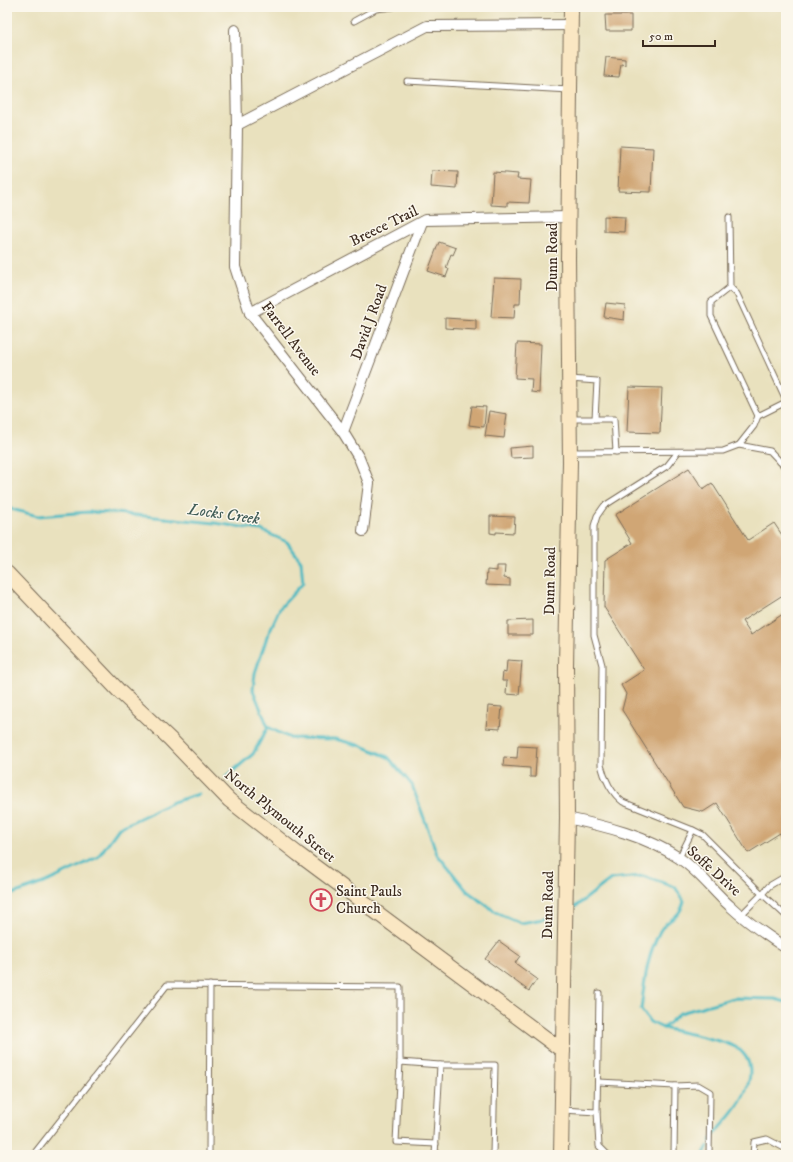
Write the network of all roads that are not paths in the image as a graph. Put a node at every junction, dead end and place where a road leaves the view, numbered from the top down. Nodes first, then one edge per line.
1 (393, 7) edge
2 (534, 7) edge
3 (571, 7) edge
4 (376, 8) edge
5 (354, 21) dead end
6 (570, 24) junction
7 (235, 30) dead end
8 (407, 81) dead end
9 (570, 90) junction
10 (238, 124) junction
11 (569, 217) junction
12 (729, 217) dead end
13 (422, 222) junction
14 (730, 287) junction
15 (250, 313) junction
16 (569, 379) junction
17 (786, 401) edge
18 (758, 416) junction
19 (569, 419) junction
20 (595, 419) junction
21 (343, 432) junction
22 (738, 445) junction
23 (570, 452) junction
24 (616, 452) junction
25 (678, 452) junction
26 (786, 459) edge
27 (780, 462) junction
28 (786, 468) edge
29 (363, 531) dead end
30 (7, 573) edge
31 (567, 818) junction
32 (693, 830) junction
33 (679, 858) junction
34 (786, 876) edge
35 (762, 894) junction
36 (785, 913) edge
37 (741, 915) junction
38 (786, 948) edge
39 (210, 985) junction
40 (598, 993) dead end
41 (562, 1051) junction
42 (400, 1062) junction
43 (440, 1065) junction
44 (598, 1082) junction
45 (676, 1086) junction
46 (561, 1110) junction
47 (597, 1112) junction
48 (436, 1144) junction
49 (786, 1149) edge
50 (33, 1155) edge
51 (209, 1155) edge
52 (435, 1155) edge
53 (493, 1155) edge
54 (561, 1155) edge
55 (608, 1155) edge
56 (674, 1155) edge
57 (709, 1155) edge
58 (753, 1155) edge

1 - 4 lane
2 - 3 lane
3 - 6 main road, Dunn Road
4 - 5 lane
6 - 9 main road, Dunn Road
6 - 10 street
7 - 10 street, Farrell Avenue
8 - 9 lane
9 - 11 main road, Dunn Road
10 - 15 street, Farrell Avenue
11 - 13 street, Breece Trail
11 - 16 main road, Dunn Road
12 - 14 lane
13 - 15 street, Breece Trail
13 - 21 street, David J Road
14 - 17 lane
14 - 18 lane
15 - 21 street, Farrell Avenue
16 - 19 main road, Dunn Road
16 - 20 lane
17 - 18 lane
18 - 22 lane
19 - 20 lane
19 - 23 main road, Dunn Road
20 - 24 lane
21 - 29 street, Farrell Avenue
22 - 25 lane
22 - 27 lane
23 - 24 lane
23 - 31 main road, Dunn Road
24 - 25 lane
25 - 32 lane
26 - 27 lane
27 - 28 lane
30 - 41 main road, North Plymouth Street
31 - 33 street, Soffe Drive
31 - 41 main road, Dunn Road
32 - 33 lane
32 - 35 lane
33 - 37 street, Soffe Drive
34 - 35 lane
35 - 36 lane
35 - 37 lane
37 - 38 street, Soffe Drive
39 - 42 lane
39 - 50 lane
39 - 51 lane
40 - 44 lane
41 - 46 main road, Dunn Road
42 - 43 lane
42 - 48 lane
43 - 48 lane
43 - 53 lane
44 - 45 lane
44 - 47 lane
45 - 56 lane
45 - 57 lane
46 - 47 lane
46 - 54 main road, Dunn Road
47 - 55 lane
48 - 52 lane
49 - 58 lane

